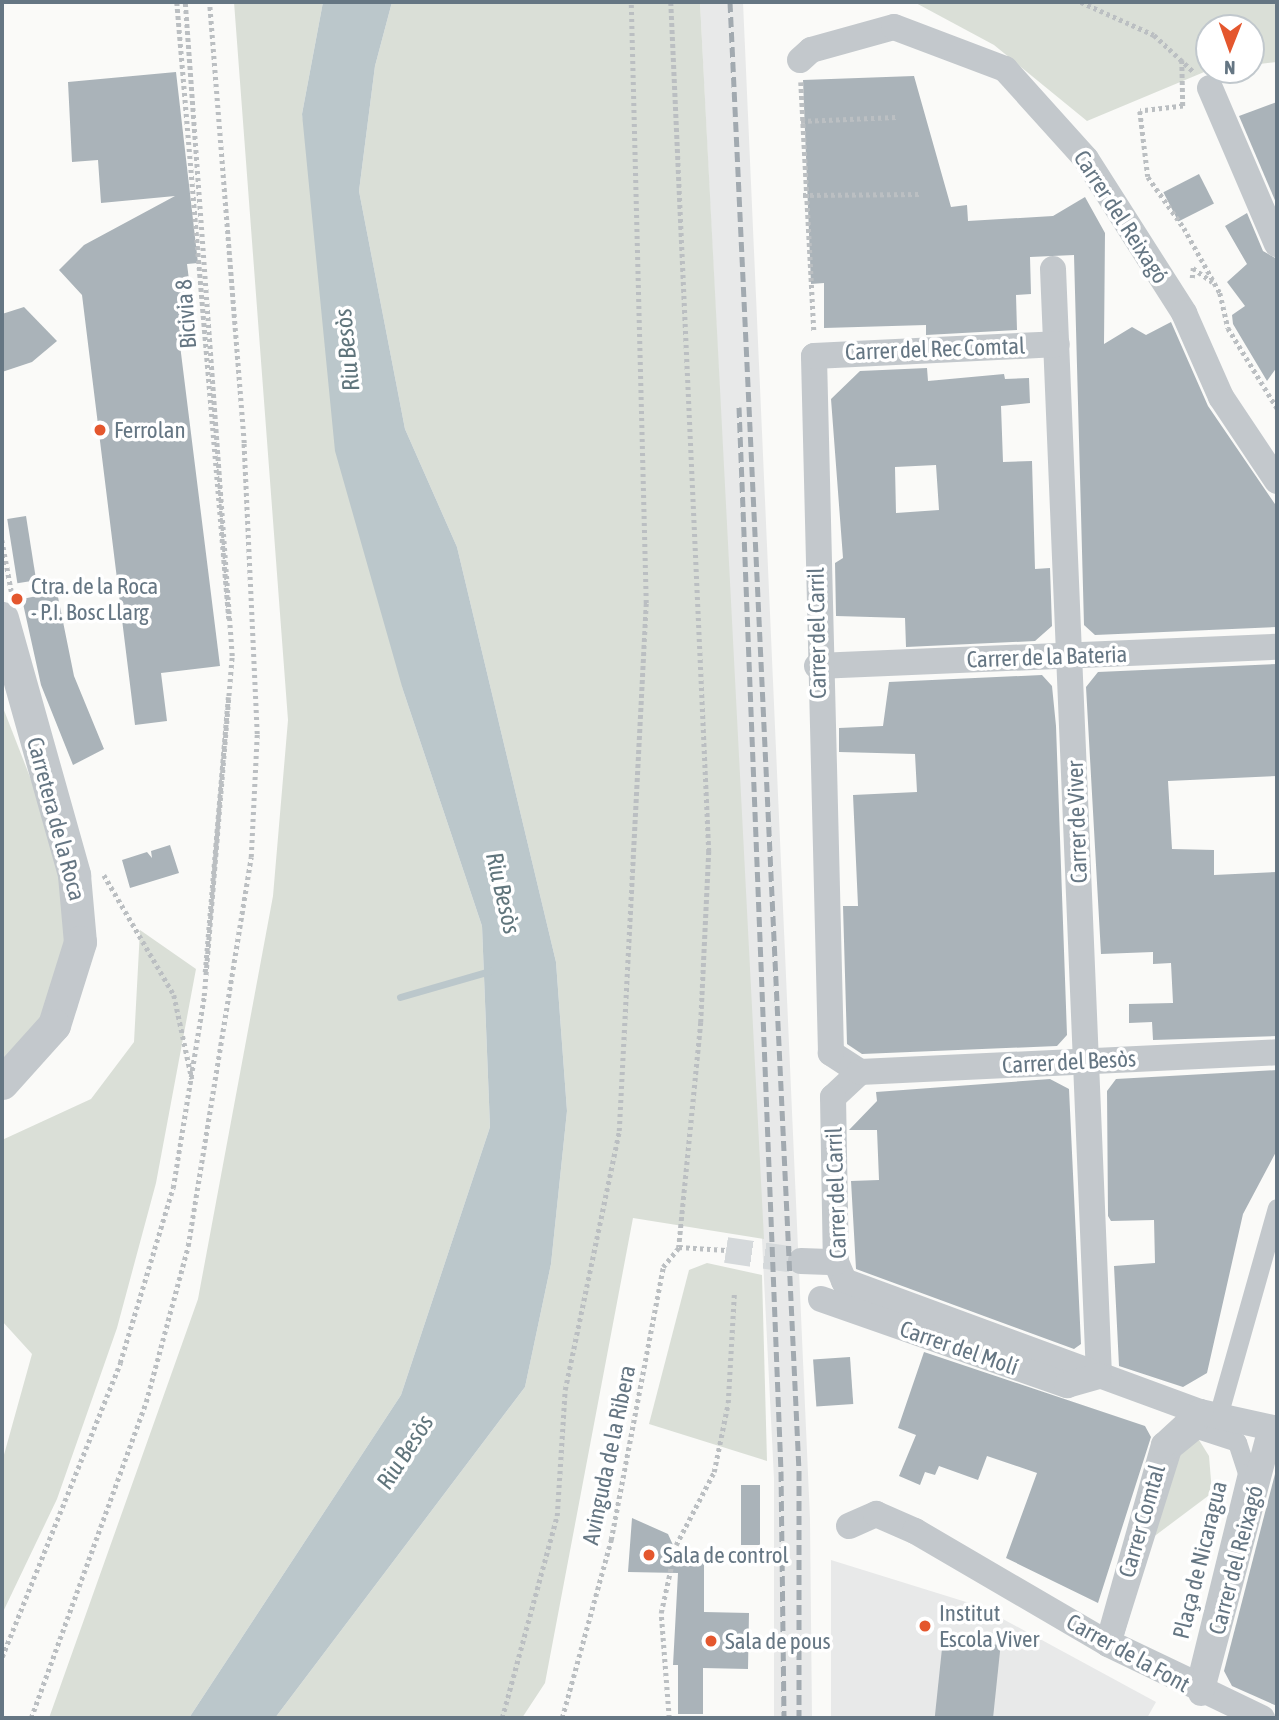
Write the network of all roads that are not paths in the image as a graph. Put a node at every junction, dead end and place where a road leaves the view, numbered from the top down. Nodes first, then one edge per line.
1 (800, 60) road end
2 (1210, 88) road end
3 (1277, 244) edge
4 (1053, 269) dead end
5 (1057, 344) junction
6 (814, 356) joint
7 (1277, 481) edge
8 (2, 618) edge
9 (1277, 647) edge
10 (1072, 655) junction
11 (817, 666) junction
12 (1277, 1052) edge
13 (1084, 1062) junction
14 (860, 1072) junction
15 (2, 1083) edge
16 (1277, 1209) edge
17 (801, 1261) tunnel mouth
18 (840, 1272) junction
19 (821, 1299) dead end
20 (1099, 1376) junction
21 (1209, 1414) junction
22 (1274, 1428) edge
23 (849, 1526) dead end
24 (1108, 1644) junction
25 (1198, 1687) junction
26 (1262, 1718) edge

1 - 7 street, Carrer del Reixagó
2 - 3 street
4 - 5 street, Carrer de Viver
5 - 6 street, Carrer del Rec Comtal
5 - 10 street, Carrer de Viver
6 - 11 street, Carrer del Carril
8 - 15 street, Carretera de la Roca
9 - 10 street, Carrer de la Bateria
10 - 11 street, Carrer de la Bateria
10 - 13 street, Carrer de Viver
11 - 14 street, Carrer del Carril
12 - 13 street, Carrer del Besòs
13 - 14 street, Carrer del Besòs
13 - 20 street, Carrer de Viver
14 - 18 street, Carrer del Carril
16 - 21 street
17 - 18 street, Carrer del Molí
18 - 20 street, Carrer del Molí
19 - 20 street, Carrer del Molí
20 - 21 street, Carrer del Molí
21 - 22 street, Carrer del Molí
21 - 24 street, Carrer Comtal
22 - 25 street, Carrer del Reixagó
23 - 24 street, Carrer de la Font
24 - 25 street, Carrer de la Font
25 - 25 street, Plaça de Nicaragua
25 - 26 street, Carrer de la Font

